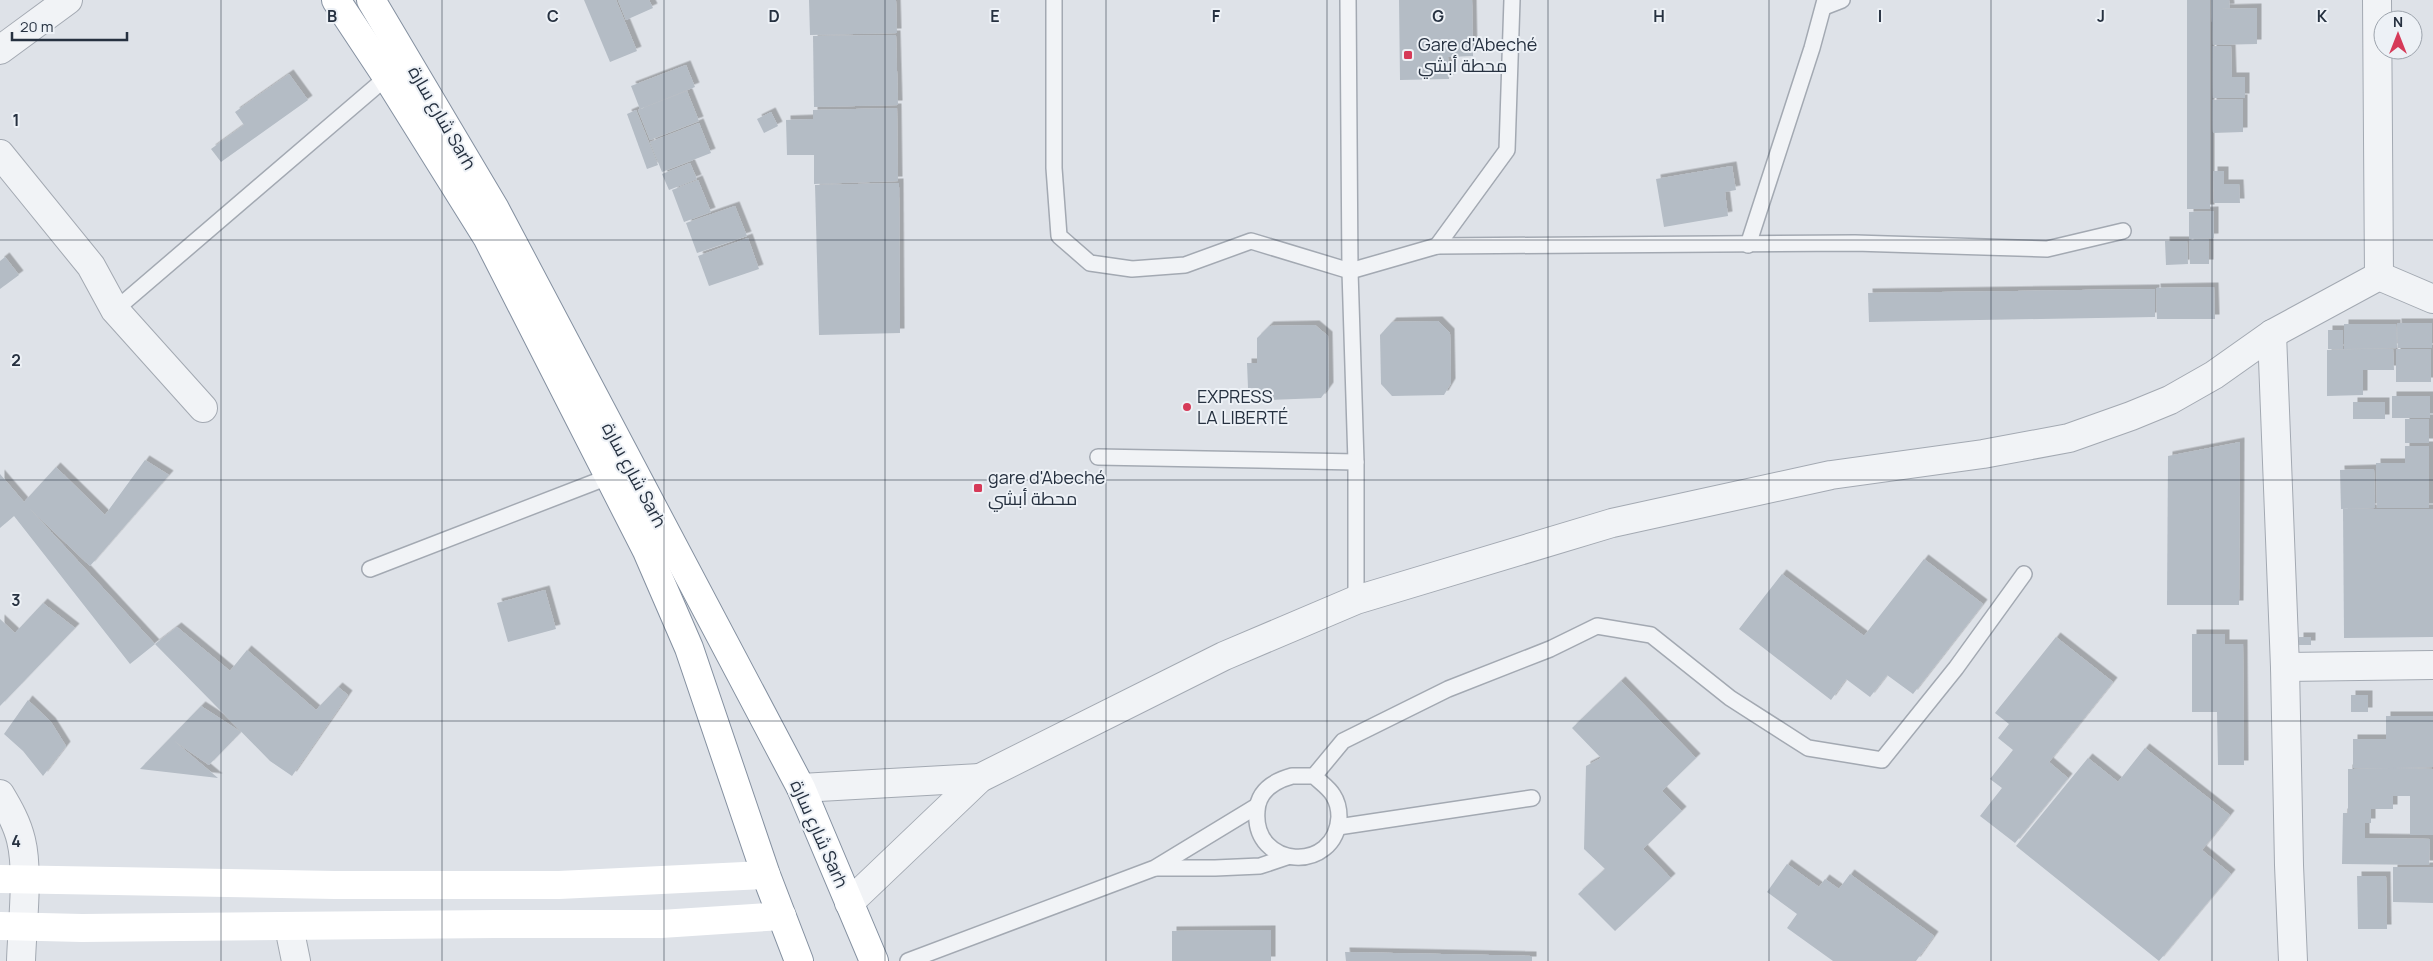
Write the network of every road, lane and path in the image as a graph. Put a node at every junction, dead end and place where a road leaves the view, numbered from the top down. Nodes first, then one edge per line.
1 (68, 0) edge
2 (336, 0) edge
3 (1054, 0) edge
4 (1348, 0) edge
5 (1512, 0) edge
6 (1842, 0) edge
7 (2377, 0) edge
8 (1824, 4) edge
9 (381, 6) edge
10 (0, 50) edge
11 (387, 77) junction
12 (0, 154) edge
13 (2123, 231) dead end
14 (1748, 245) junction
15 (1437, 246) junction
16 (1350, 271) junction
17 (2379, 276) junction
18 (2433, 299) edge
19 (115, 310) junction
20 (2272, 334) junction
21 (203, 408) dead end
22 (1098, 457) dead end
23 (1356, 462) junction
24 (608, 477) junction
25 (370, 569) dead end
26 (2024, 574) dead end
27 (1356, 600) junction
28 (2433, 666) edge
29 (2286, 667) junction
30 (1314, 776) junction
31 (980, 778) junction
32 (801, 788) junction
33 (0, 794) edge
34 (1532, 798) dead end
35 (1257, 806) junction
36 (1338, 827) junction
37 (1287, 857) junction
38 (1155, 868) junction
39 (766, 875) junction
40 (12, 879) edge
41 (849, 903) junction
42 (782, 916) junction
43 (11, 926) edge
44 (289, 927) junction
45 (21, 961) edge
46 (296, 961) edge
47 (799, 961) edge
48 (874, 961) edge
49 (908, 961) edge
50 (2293, 961) edge

1 - 10 street
2 - 11 main road, شارع سارة Sarh
3 - 16 lane
4 - 16 lane
5 - 15 lane
6 - 8 lane
7 - 17 street
8 - 14 lane
9 - 32 main road, شارع سارة Sarh
11 - 19 lane
11 - 24 main road, شارع سارة Sarh
12 - 19 street
13 - 14 lane
14 - 15 lane
15 - 16 lane
16 - 23 lane
17 - 18 street
17 - 20 street
19 - 21 street
20 - 27 street
20 - 29 street
22 - 23 lane
23 - 27 lane
24 - 25 lane
24 - 39 main road, شارع سارة Sarh
26 - 30 lane
27 - 31 street
28 - 29 street
29 - 50 street
30 - 35 lane
30 - 36 lane
31 - 32 street
31 - 41 street
32 - 41 main road, شارع سارة Sarh
33 - 40 street
34 - 36 lane
35 - 37 lane
35 - 38 lane
36 - 37 lane
37 - 38 lane
38 - 49 lane
39 - 40 main road
39 - 42 main road, شارع سارة Sarh
40 - 43 street
41 - 48 main road, شارع سارة Sarh
42 - 44 main road
42 - 47 main road, شارع سارة Sarh
43 - 44 main road
43 - 45 street
44 - 46 street

